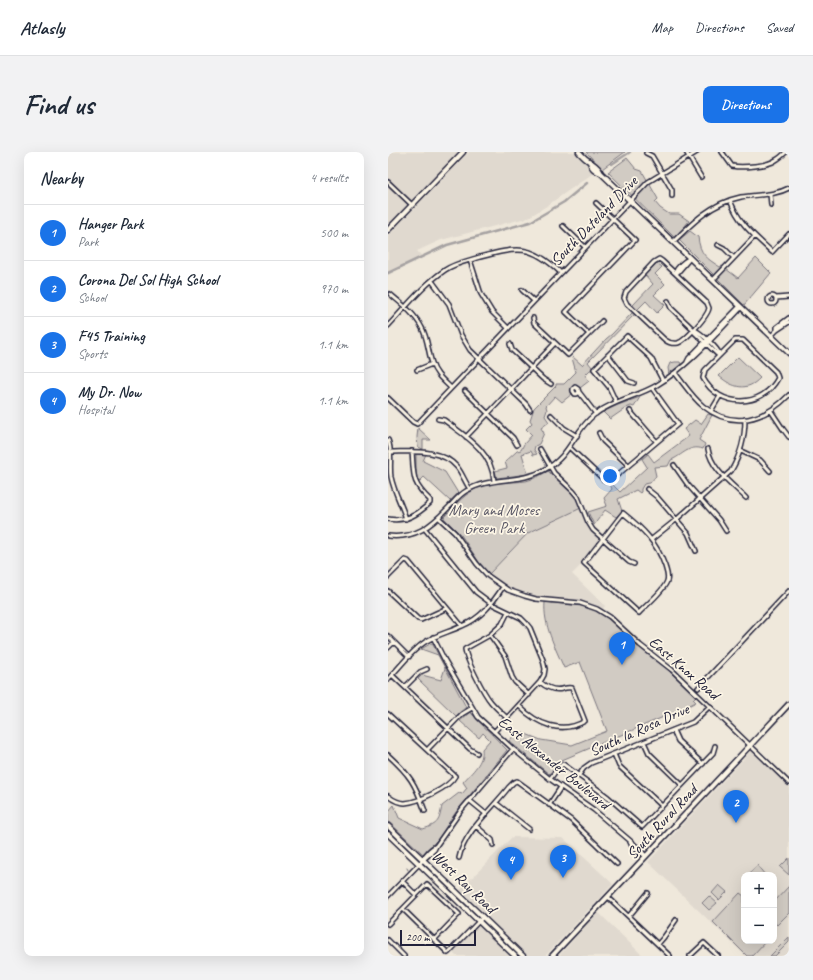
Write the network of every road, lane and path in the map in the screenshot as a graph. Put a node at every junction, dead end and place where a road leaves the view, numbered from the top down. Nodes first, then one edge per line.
1 (462, 152) edge
2 (580, 152) edge
3 (686, 152) edge
4 (697, 152) edge
5 (722, 152) edge
6 (646, 153) edge
7 (785, 153) edge
8 (689, 157) junction
9 (789, 157) edge
10 (662, 173) junction
11 (701, 177) dead end
12 (388, 182) edge
13 (789, 188) edge
14 (770, 194) junction
15 (672, 196) dead end
16 (630, 200) junction
17 (730, 200) junction
18 (596, 203) dead end
19 (412, 205) junction
20 (771, 206) dead end
21 (612, 218) junction
22 (563, 226) dead end
23 (388, 230) edge
24 (789, 234) edge
25 (755, 236) junction
26 (673, 242) junction
27 (718, 245) dead end
28 (585, 247) junction
29 (690, 258) junction
30 (734, 258) junction
31 (470, 260) junction
32 (560, 273) junction
33 (675, 273) junction
34 (713, 280) junction
35 (432, 281) junction
36 (522, 290) dead end
37 (390, 294) dead end
38 (789, 297) edge
39 (776, 298) dead end
40 (534, 301) junction
41 (668, 301) dead end
42 (740, 307) junction
43 (406, 308) junction
44 (533, 318) dead end
45 (789, 318) edge
46 (602, 321) dead end
47 (787, 322) edge
48 (388, 326) edge
49 (508, 328) junction
50 (693, 329) junction
51 (589, 334) junction
52 (771, 336) junction
53 (707, 342) junction
54 (555, 343) junction
55 (510, 344) dead end
56 (789, 353) edge
57 (608, 355) junction
58 (720, 355) junction
59 (479, 358) junction
60 (432, 364) junction
61 (531, 367) junction
62 (417, 370) dead end
63 (675, 373) junction
64 (663, 381) junction
65 (634, 383) dead end
66 (551, 384) dead end
67 (451, 388) junction
68 (511, 388) junction
69 (652, 388) junction
70 (464, 391) dead end
71 (579, 392) dead end
72 (789, 395) edge
73 (720, 396) junction
74 (388, 398) edge
75 (616, 402) junction
76 (530, 410) dead end
77 (630, 411) dead end
78 (711, 411) junction
79 (771, 411) junction
80 (488, 413) junction
81 (596, 414) junction
82 (551, 415) dead end
83 (438, 419) dead end
84 (745, 419) junction
85 (599, 433) dead end
86 (466, 436) junction
87 (577, 436) junction
88 (789, 437) edge
89 (388, 440) edge
90 (656, 441) junction
91 (517, 445) dead end
92 (570, 448) junction
93 (540, 449) dead end
94 (708, 449) dead end
95 (412, 451) junction
96 (741, 451) junction
97 (390, 452) junction
98 (628, 465) junction
99 (674, 465) dead end
100 (550, 467) junction
101 (770, 471) dead end
102 (389, 475) edge
103 (724, 477) junction
104 (494, 480) junction
105 (470, 489) junction
106 (647, 489) dead end
107 (746, 498) dead end
108 (700, 499) junction
109 (439, 518) junction
110 (388, 519) edge
111 (406, 519) junction
112 (677, 520) junction
113 (425, 529) junction
114 (726, 531) dead end
115 (388, 536) edge
116 (652, 539) junction
117 (603, 540) junction
118 (696, 551) dead end
119 (634, 564) dead end
120 (388, 577) edge
121 (503, 586) junction
122 (388, 591) edge
123 (789, 591) edge
124 (492, 604) junction
125 (447, 608) junction
126 (508, 612) junction
127 (462, 626) junction
128 (490, 634) junction
129 (388, 636) edge
130 (433, 637) junction
131 (394, 642) junction
132 (388, 648) edge
133 (409, 657) junction
134 (426, 669) dead end
135 (392, 675) junction
136 (388, 679) edge
137 (540, 682) junction
138 (405, 687) junction
139 (698, 688) dead end
140 (529, 695) junction
141 (789, 704) edge
142 (519, 706) junction
143 (710, 706) junction
144 (472, 708) junction
145 (388, 714) edge
146 (507, 718) junction
147 (448, 728) junction
148 (673, 730) junction
149 (494, 732) junction
150 (644, 742) junction
151 (750, 745) junction
152 (715, 746) dead end
153 (513, 749) junction
154 (427, 750) junction
155 (477, 753) dead end
156 (614, 754) junction
157 (388, 755) edge
158 (703, 764) junction
159 (579, 775) junction
160 (550, 779) junction
161 (789, 783) edge
162 (682, 785) junction
163 (561, 786) junction
164 (388, 796) edge
165 (420, 798) junction
166 (469, 800) junction
167 (496, 803) junction
168 (549, 805) junction
169 (662, 806) junction
170 (425, 811) dead end
171 (486, 814) junction
172 (388, 826) edge
173 (476, 826) junction
174 (529, 829) dead end
175 (388, 834) edge
176 (493, 845) dead end
177 (646, 856) junction
178 (459, 858) dead end
179 (421, 862) junction
180 (617, 864) dead end
181 (402, 881) junction
182 (648, 893) dead end
183 (388, 895) edge
184 (416, 895) junction
185 (608, 897) junction
186 (403, 909) junction
187 (629, 916) junction
188 (482, 917) junction
189 (676, 920) dead end
190 (479, 922) junction
191 (388, 924) edge
192 (388, 940) edge
193 (434, 940) junction
194 (658, 944) junction
195 (404, 956) edge
196 (515, 956) edge
197 (523, 956) edge
198 (552, 956) edge
199 (670, 956) edge
200 (690, 956) edge
201 (718, 956) edge

1 - 19 main road
2 - 16 main road
3 - 8 street
4 - 8 street, South Dateland Drive
5 - 7 street
6 - 10 street
7 - 9 street
8 - 10 street, South Dateland Drive
8 - 11 street
10 - 15 street
10 - 16 street, South Dateland Drive
12 - 19 street
13 - 14 street
14 - 17 street
14 - 20 street
16 - 21 street, South Dateland Drive
16 - 26 main road
17 - 25 street
17 - 26 street
18 - 21 street
19 - 23 main road
21 - 28 street, South Dateland Drive
21 - 51 street
22 - 28 street
24 - 25 street
25 - 30 street
26 - 29 main road
27 - 30 street
28 - 32 street, South Dateland Drive
29 - 33 street
29 - 34 main road
30 - 34 street
31 - 32 street
31 - 35 street
31 - 49 street
32 - 40 street, South Dateland Drive
33 - 50 street
33 - 50 street
34 - 42 main road
35 - 43 street
35 - 59 street
36 - 40 street
37 - 43 street
38 - 39 street
40 - 49 street, South Dateland Drive
41 - 50 street
42 - 52 main road
42 - 53 street
43 - 48 street
43 - 60 street
44 - 54 street
45 - 47 street
46 - 51 street
47 - 52 street
49 - 59 street, South Dateland Drive
50 - 53 street
51 - 54 street
52 - 56 main road
53 - 58 street
53 - 63 street
54 - 61 street
55 - 61 street
57 - 64 street
57 - 65 street
57 - 75 street
58 - 73 street
58 - 73 street
59 - 67 street, South Dateland Drive
59 - 68 street
60 - 62 street
60 - 67 street
61 - 66 street
61 - 68 street
63 - 64 street
63 - 78 street
64 - 69 street
67 - 74 street, South Dateland Drive
68 - 76 street
68 - 80 street
69 - 75 street
69 - 90 street
70 - 80 street
71 - 81 street
72 - 79 street
73 - 78 street
75 - 81 street
77 - 90 street
78 - 84 street
79 - 84 street
79 - 88 street
80 - 86 street
80 - 91 street
81 - 87 street
82 - 87 street
83 - 86 street
84 - 96 street
85 - 98 street
86 - 104 street
87 - 92 street
89 - 97 street
90 - 98 street
92 - 98 street
92 - 100 street
93 - 100 street
94 - 103 street
95 - 97 street
95 - 105 street
95 - 111 street
96 - 101 street
96 - 103 street
97 - 102 street
99 - 108 street
100 - 104 street
100 - 117 street
102 - 111 street
103 - 107 street
103 - 108 street
104 - 105 street
105 - 109 street
106 - 112 street
108 - 112 street
108 - 114 street
109 - 113 street
109 - 121 street, East Knox Road
110 - 111 street
112 - 116 street
112 - 118 street
113 - 115 street
113 - 124 street
116 - 117 street
116 - 117 street
117 - 119 street
120 - 125 street
121 - 124 street
121 - 143 street, East Knox Road
122 - 125 street
123 - 139 street
124 - 126 street
124 - 127 street
125 - 127 street
126 - 128 street
126 - 137 street
127 - 130 street
128 - 140 street
128 - 146 street
129 - 131 street
130 - 133 street
130 - 144 street, East Alexander Boulevard
131 - 132 street
131 - 133 street
133 - 135 street
134 - 138 street
135 - 136 street
135 - 138 street
137 - 140 street
137 - 142 street
138 - 147 street
140 - 142 street
141 - 151 main road, South Rural Road
142 - 146 street
143 - 148 street, South la Rosa Drive
143 - 151 street, East Knox Road
144 - 147 street
144 - 149 street, East Alexander Boulevard
145 - 154 street
146 - 149 street
147 - 154 street
147 - 155 street
148 - 150 street, South la Rosa Drive
148 - 158 street
149 - 153 street, East Alexander Boulevard
150 - 156 street, South la Rosa Drive
150 - 162 street
151 - 161 street, East Knox Road
151 - 177 main road, South Rural Road
152 - 158 street
153 - 160 street, East Alexander Boulevard
153 - 166 street
154 - 165 street
156 - 159 street, South la Rosa Drive
156 - 169 street
157 - 165 street
158 - 162 street
159 - 160 street
159 - 169 street
160 - 163 street, East Alexander Boulevard
162 - 169 street
163 - 168 street
163 - 177 street, East Alexander Boulevard
164 - 165 street
165 - 170 street
166 - 171 street
166 - 179 street
167 - 168 street
167 - 171 street
167 - 174 street
168 - 180 street
171 - 173 street
172 - 179 main road, West Ray Road
173 - 176 street
173 - 178 street
175 - 179 main road, West Ray Road
177 - 185 main road, South Rural Road
179 - 181 street
179 - 188 main road, West Ray Road
179 - 190 main road, West Ray Road
181 - 183 street
181 - 184 street
182 - 187 street
184 - 186 street
184 - 193 street
185 - 187 street
185 - 198 main road, South Rural Road
186 - 191 street
186 - 193 street
187 - 194 street
188 - 190 street
188 - 197 main road, West Ray Road
189 - 194 street
190 - 193 street
190 - 196 main road, West Ray Road
192 - 195 street
194 - 199 street
200 - 201 street

